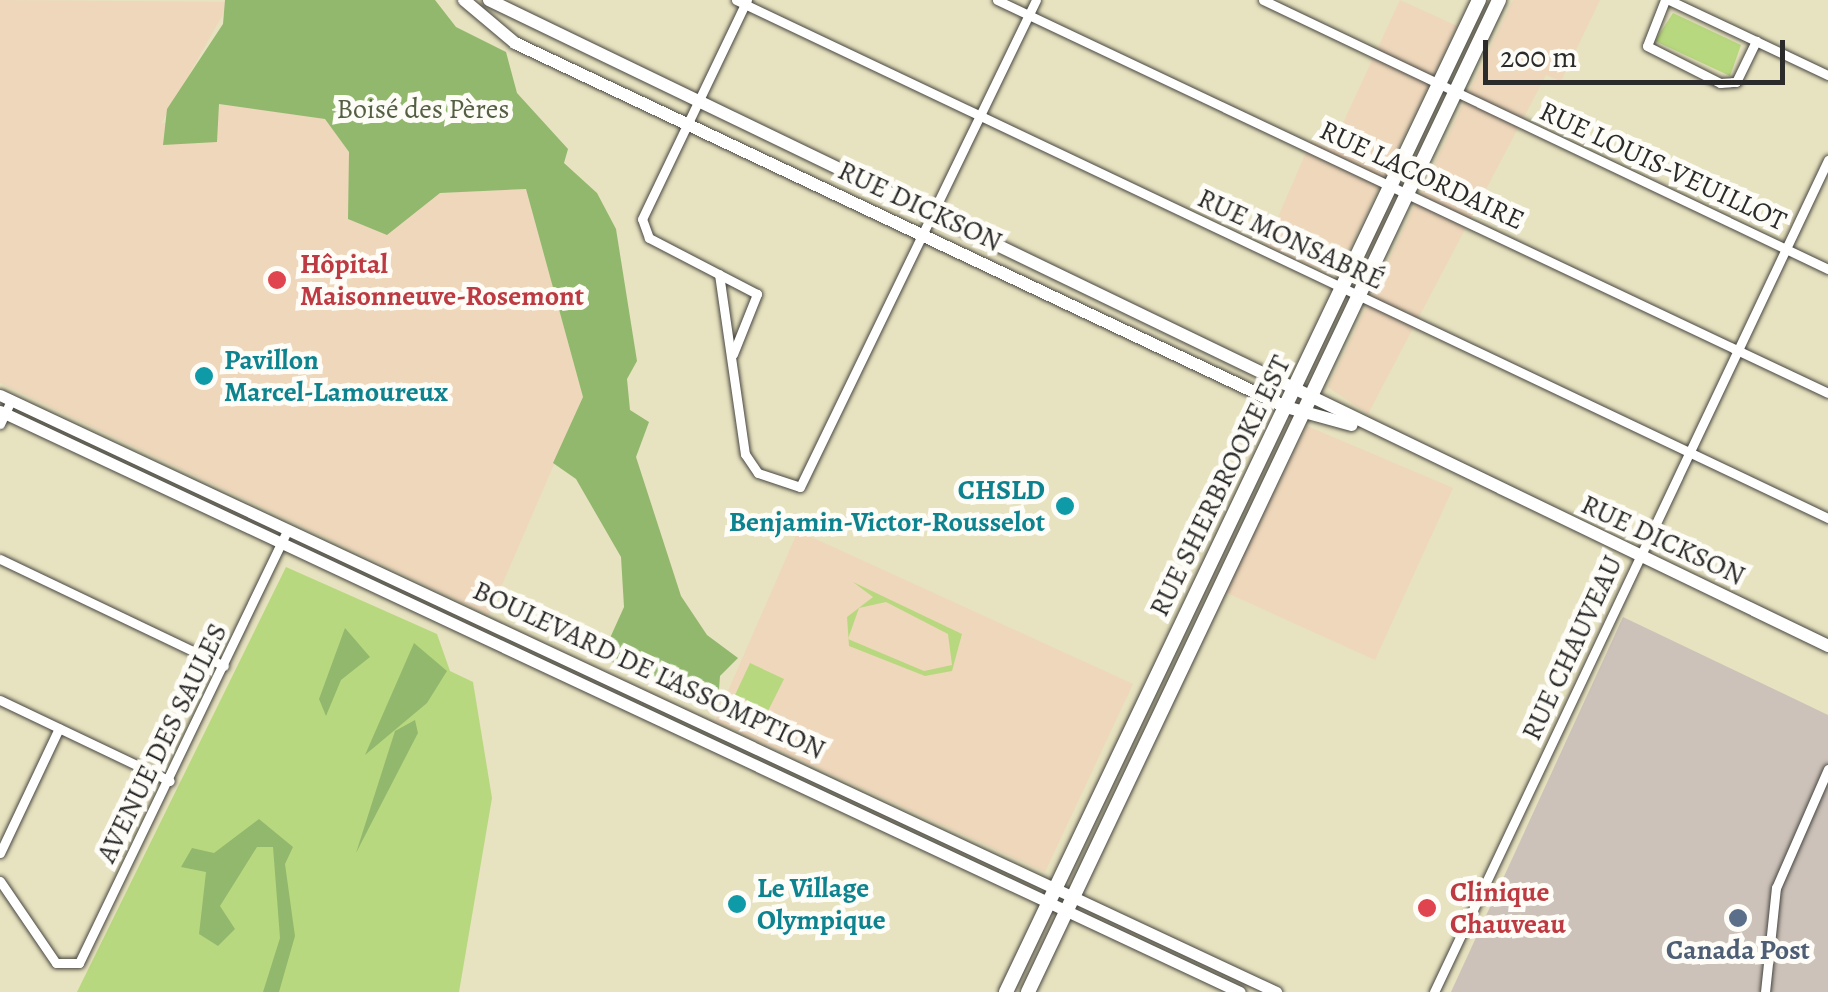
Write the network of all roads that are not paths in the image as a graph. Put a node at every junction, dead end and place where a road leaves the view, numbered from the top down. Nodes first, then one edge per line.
1 (464, 0) edge
2 (488, 0) edge
3 (997, 0) edge
4 (1036, 0) edge
5 (1263, 0) edge
6 (1479, 0) edge
7 (1499, 0) edge
8 (1667, 0) edge
9 (742, 1) edge
10 (1028, 15) junction
11 (1756, 41) junction
12 (1828, 75) edge
13 (1439, 84) junction
14 (1456, 92) junction
15 (697, 105) junction
16 (980, 116) junction
17 (689, 124) junction
18 (1828, 160) edge
19 (1391, 186) junction
20 (1407, 193) junction
21 (934, 217) junction
22 (925, 236) junction
23 (1785, 249) junction
24 (1828, 269) edge
25 (718, 274) junction
26 (1342, 288) junction
27 (1359, 296) junction
28 (1739, 350) junction
29 (731, 356) junction
30 (1295, 389) junction
31 (1828, 393) edge
32 (5, 397) edge
33 (1311, 397) junction
34 (1286, 407) junction
35 (1304, 413) junction
36 (2, 416) edge
37 (1369, 429) junction
38 (1690, 452) junction
39 (1828, 518) edge
40 (286, 532) junction
41 (280, 546) junction
42 (1640, 556) junction
43 (0, 559) edge
44 (1828, 646) edge
45 (224, 666) junction
46 (0, 700) edge
47 (59, 728) junction
48 (1828, 769) edge
49 (170, 781) junction
50 (0, 853) edge
51 (0, 881) edge
52 (1056, 886) junction
53 (1049, 901) junction
54 (1070, 902) junction
55 (1130, 922) junction
56 (1124, 936) junction
57 (1006, 992) edge
58 (1028, 992) edge
59 (1240, 992) edge
60 (1276, 992) edge
61 (1434, 992) edge
62 (1764, 992) edge

1 - 17 main road, RUE DICKSON
2 - 15 main road, RUE DICKSON
3 - 10 street, RUE LACORDAIRE
4 - 10 street
5 - 13 street, RUE LOUIS-VEUILLOT
6 - 13 main road, RUE SHERBROOKE EST
7 - 14 main road, RUE SHERBROOKE EST
8 - 11 street
8 - 11 street
9 - 15 street
9 - 16 street, RUE MONSABRÉ
10 - 16 street
10 - 19 street, RUE LACORDAIRE
11 - 12 street
13 - 14 street, RUE LOUIS-VEUILLOT
13 - 19 main road, RUE SHERBROOKE EST
14 - 20 main road, RUE SHERBROOKE EST
14 - 23 street, RUE LOUIS-VEUILLOT
15 - 17 street
15 - 21 main road, RUE DICKSON
16 - 21 street
16 - 26 street, RUE MONSABRÉ
17 - 22 main road, RUE DICKSON
17 - 25 street
18 - 23 street, RUE CHAUVEAU
19 - 20 street, RUE LACORDAIRE
19 - 26 main road, RUE SHERBROOKE EST
20 - 27 main road, RUE SHERBROOKE EST
20 - 28 street, RUE LACORDAIRE
21 - 22 street
21 - 30 main road, RUE DICKSON
22 - 29 street
22 - 34 main road, RUE DICKSON
23 - 24 street, RUE LOUIS-VEUILLOT
23 - 28 street, RUE CHAUVEAU
25 - 29 street
25 - 29 street
26 - 27 street, RUE MONSABRÉ
26 - 30 main road, RUE SHERBROOKE EST
27 - 33 main road, RUE SHERBROOKE EST
27 - 38 street, RUE MONSABRÉ
28 - 31 street, RUE LACORDAIRE
28 - 38 street, RUE CHAUVEAU
30 - 33 main road, RUE DICKSON
30 - 34 main road, RUE SHERBROOKE EST
32 - 36 street
32 - 40 street, BOULEVARD DE L'ASSOMPTION
33 - 35 main road, RUE SHERBROOKE EST
33 - 37 main road, RUE DICKSON
34 - 35 main road, RUE DICKSON
34 - 52 main road, RUE SHERBROOKE EST
35 - 37 main road, RUE DICKSON
35 - 54 main road, RUE SHERBROOKE EST
36 - 41 street, BOULEVARD DE L'ASSOMPTION
37 - 42 main road, RUE DICKSON
38 - 39 street, RUE MONSABRÉ
38 - 42 street, RUE CHAUVEAU
40 - 41 street, AVENUE DES SAULES
40 - 52 street, BOULEVARD DE L'ASSOMPTION
41 - 45 street, AVENUE DES SAULES
41 - 53 street, BOULEVARD DE L'ASSOMPTION
42 - 44 main road, RUE DICKSON
42 - 61 street, RUE CHAUVEAU
43 - 45 street
45 - 49 street, AVENUE DES SAULES
46 - 47 street
47 - 49 street
47 - 50 street
48 - 62 street
49 - 51 street, AVENUE DES SAULES
52 - 53 main road, RUE SHERBROOKE EST
52 - 54 street, BOULEVARD DE L'ASSOMPTION
53 - 54 street, BOULEVARD DE L'ASSOMPTION
53 - 57 main road, RUE SHERBROOKE EST
54 - 55 street, BOULEVARD DE L'ASSOMPTION
54 - 56 street, BOULEVARD DE L'ASSOMPTION
54 - 58 main road, RUE SHERBROOKE EST
55 - 56 street
55 - 60 street, BOULEVARD DE L'ASSOMPTION
56 - 59 street, BOULEVARD DE L'ASSOMPTION

